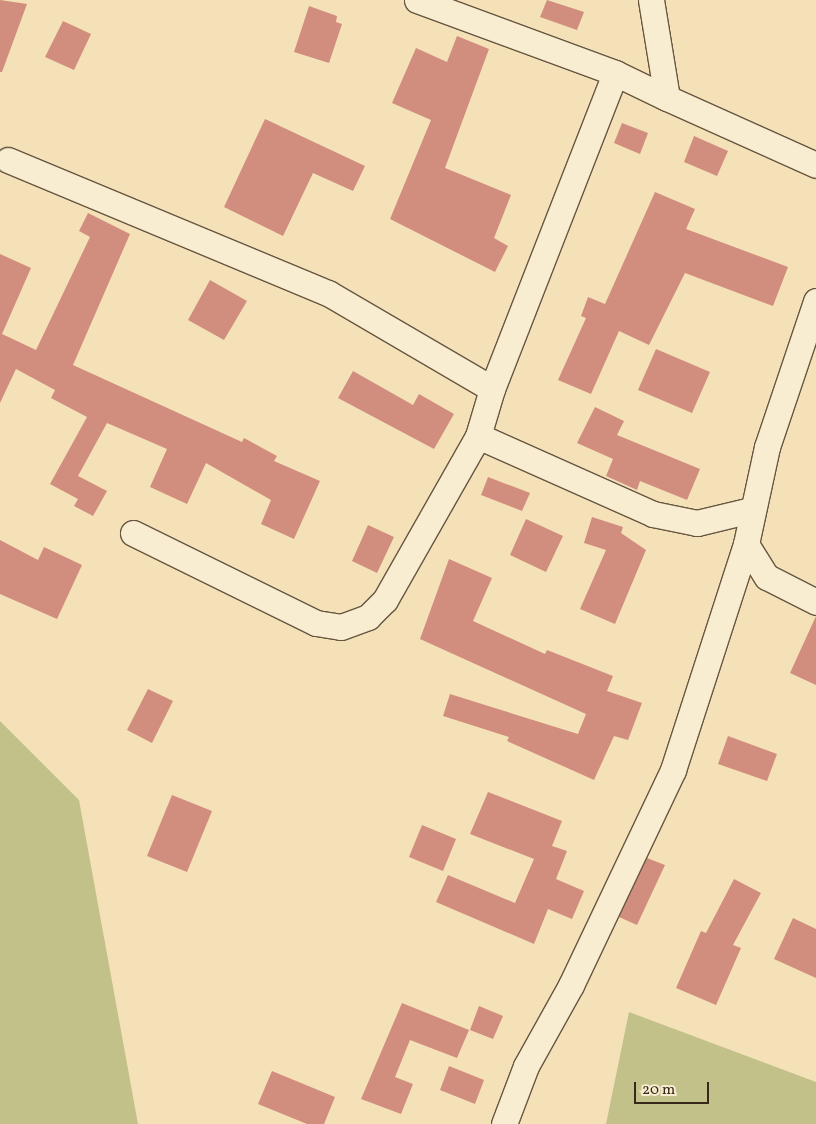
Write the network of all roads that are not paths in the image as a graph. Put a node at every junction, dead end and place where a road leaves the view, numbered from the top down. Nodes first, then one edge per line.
1 (417, 0) edge
2 (651, 0) edge
3 (615, 73) junction
4 (667, 98) junction
5 (8, 160) dead end
6 (816, 165) edge
7 (816, 301) edge
8 (492, 388) junction
9 (478, 436) junction
10 (751, 510) junction
11 (133, 532) dead end
12 (746, 544) junction
13 (816, 602) edge
14 (504, 1124) edge

1 - 3 street
2 - 4 street
3 - 4 street
3 - 8 street
4 - 6 street
5 - 8 street
7 - 10 street
8 - 9 street
9 - 10 street
9 - 11 street
10 - 12 street
12 - 13 street
12 - 14 street

